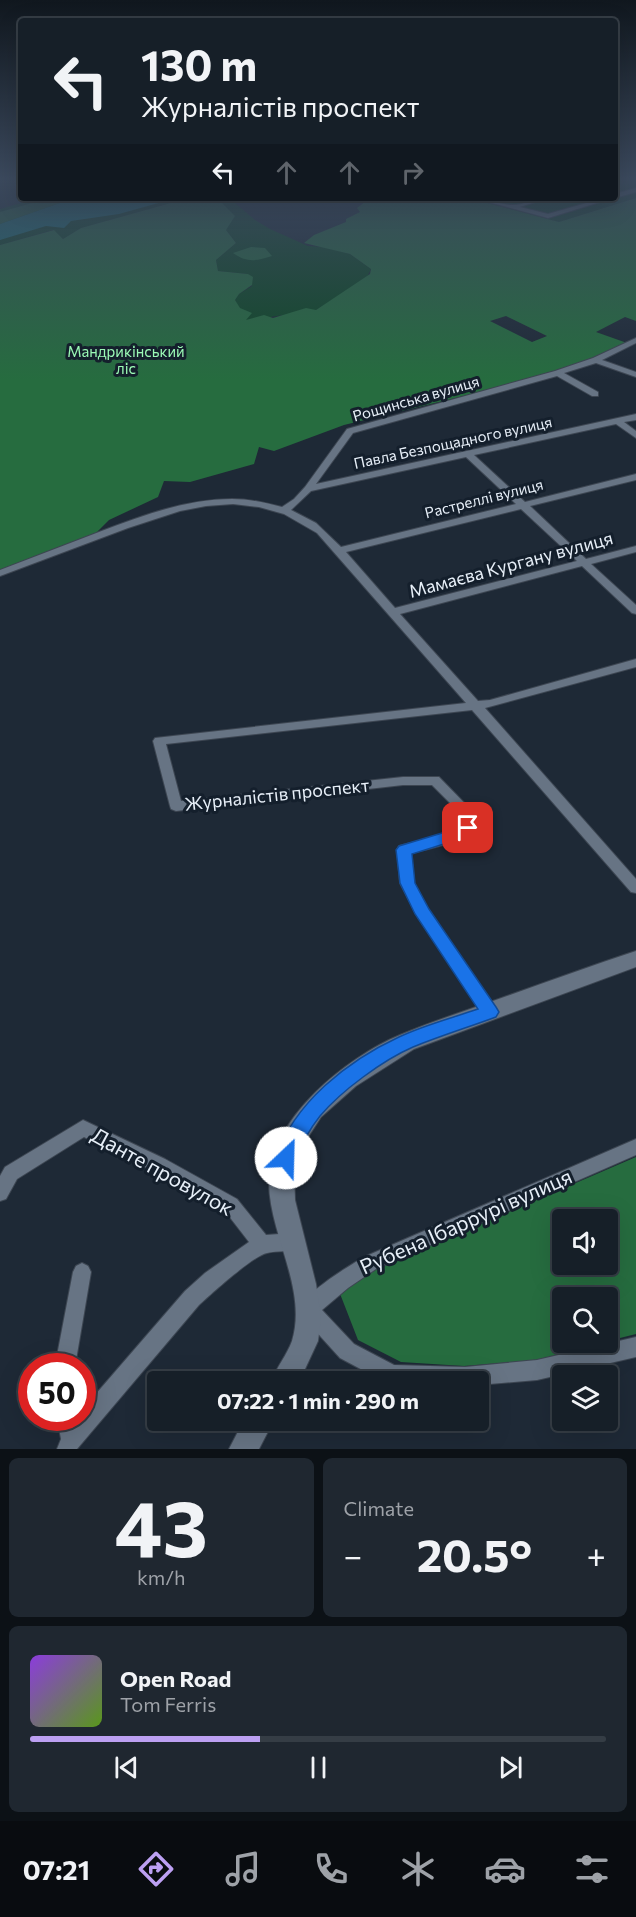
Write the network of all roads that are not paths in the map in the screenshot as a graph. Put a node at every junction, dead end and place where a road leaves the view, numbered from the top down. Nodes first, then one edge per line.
1 (636, 339) edge
2 (596, 360) junction
3 (558, 373) junction
4 (636, 375) edge
5 (595, 394) dead end
6 (636, 417) edge
7 (617, 421) junction
8 (636, 435) edge
9 (468, 454) junction
10 (636, 477) edge
11 (308, 489) junction
12 (520, 506) junction
13 (283, 511) junction
14 (636, 549) edge
15 (339, 551) junction
16 (582, 563) junction
17 (0, 573) edge
18 (636, 611) edge
19 (394, 612) junction
20 (636, 663) edge
21 (475, 706) junction
22 (636, 888) edge
23 (636, 958) edge
24 (490, 1012) junction
25 (636, 1147) edge
26 (0, 1193) edge
27 (293, 1242) junction
28 (262, 1244) junction
29 (82, 1272) dead end
30 (309, 1309) junction
31 (636, 1347) edge
32 (67, 1353) edge
33 (290, 1371) edge
34 (254, 1431) edge
35 (69, 1444) edge
36 (243, 1449) edge

1 - 2 street, Рощинська вулиця
2 - 3 street, Рощинська вулиця
2 - 4 street
3 - 5 street
3 - 11 street, Рощинська вулиця
6 - 7 street, Павла Безпощадного вулиця
7 - 8 street
7 - 9 street, Павла Безпощадного вулиця
9 - 11 street, Павла Безпощадного вулиця
9 - 12 street
10 - 12 street, Растреллі вулиця
11 - 13 street, Павла Безпощадного вулиця
12 - 15 street, Растреллі вулиця
12 - 16 street
13 - 15 street
13 - 17 street
14 - 16 street, Мамаєва Кургану вулиця
15 - 19 street
16 - 18 street
16 - 19 street, Мамаєва Кургану вулиця
19 - 21 street
20 - 21 street
21 - 22 street
21 - 24 street, Журналістів проспект
23 - 24 main road
24 - 27 main road
25 - 30 street, Рубена Ібаррурі вулиця
26 - 28 street, Данте провулок
27 - 28 street
27 - 30 main road
28 - 35 street
29 - 32 street
30 - 31 street
30 - 33 main road
34 - 36 main road

